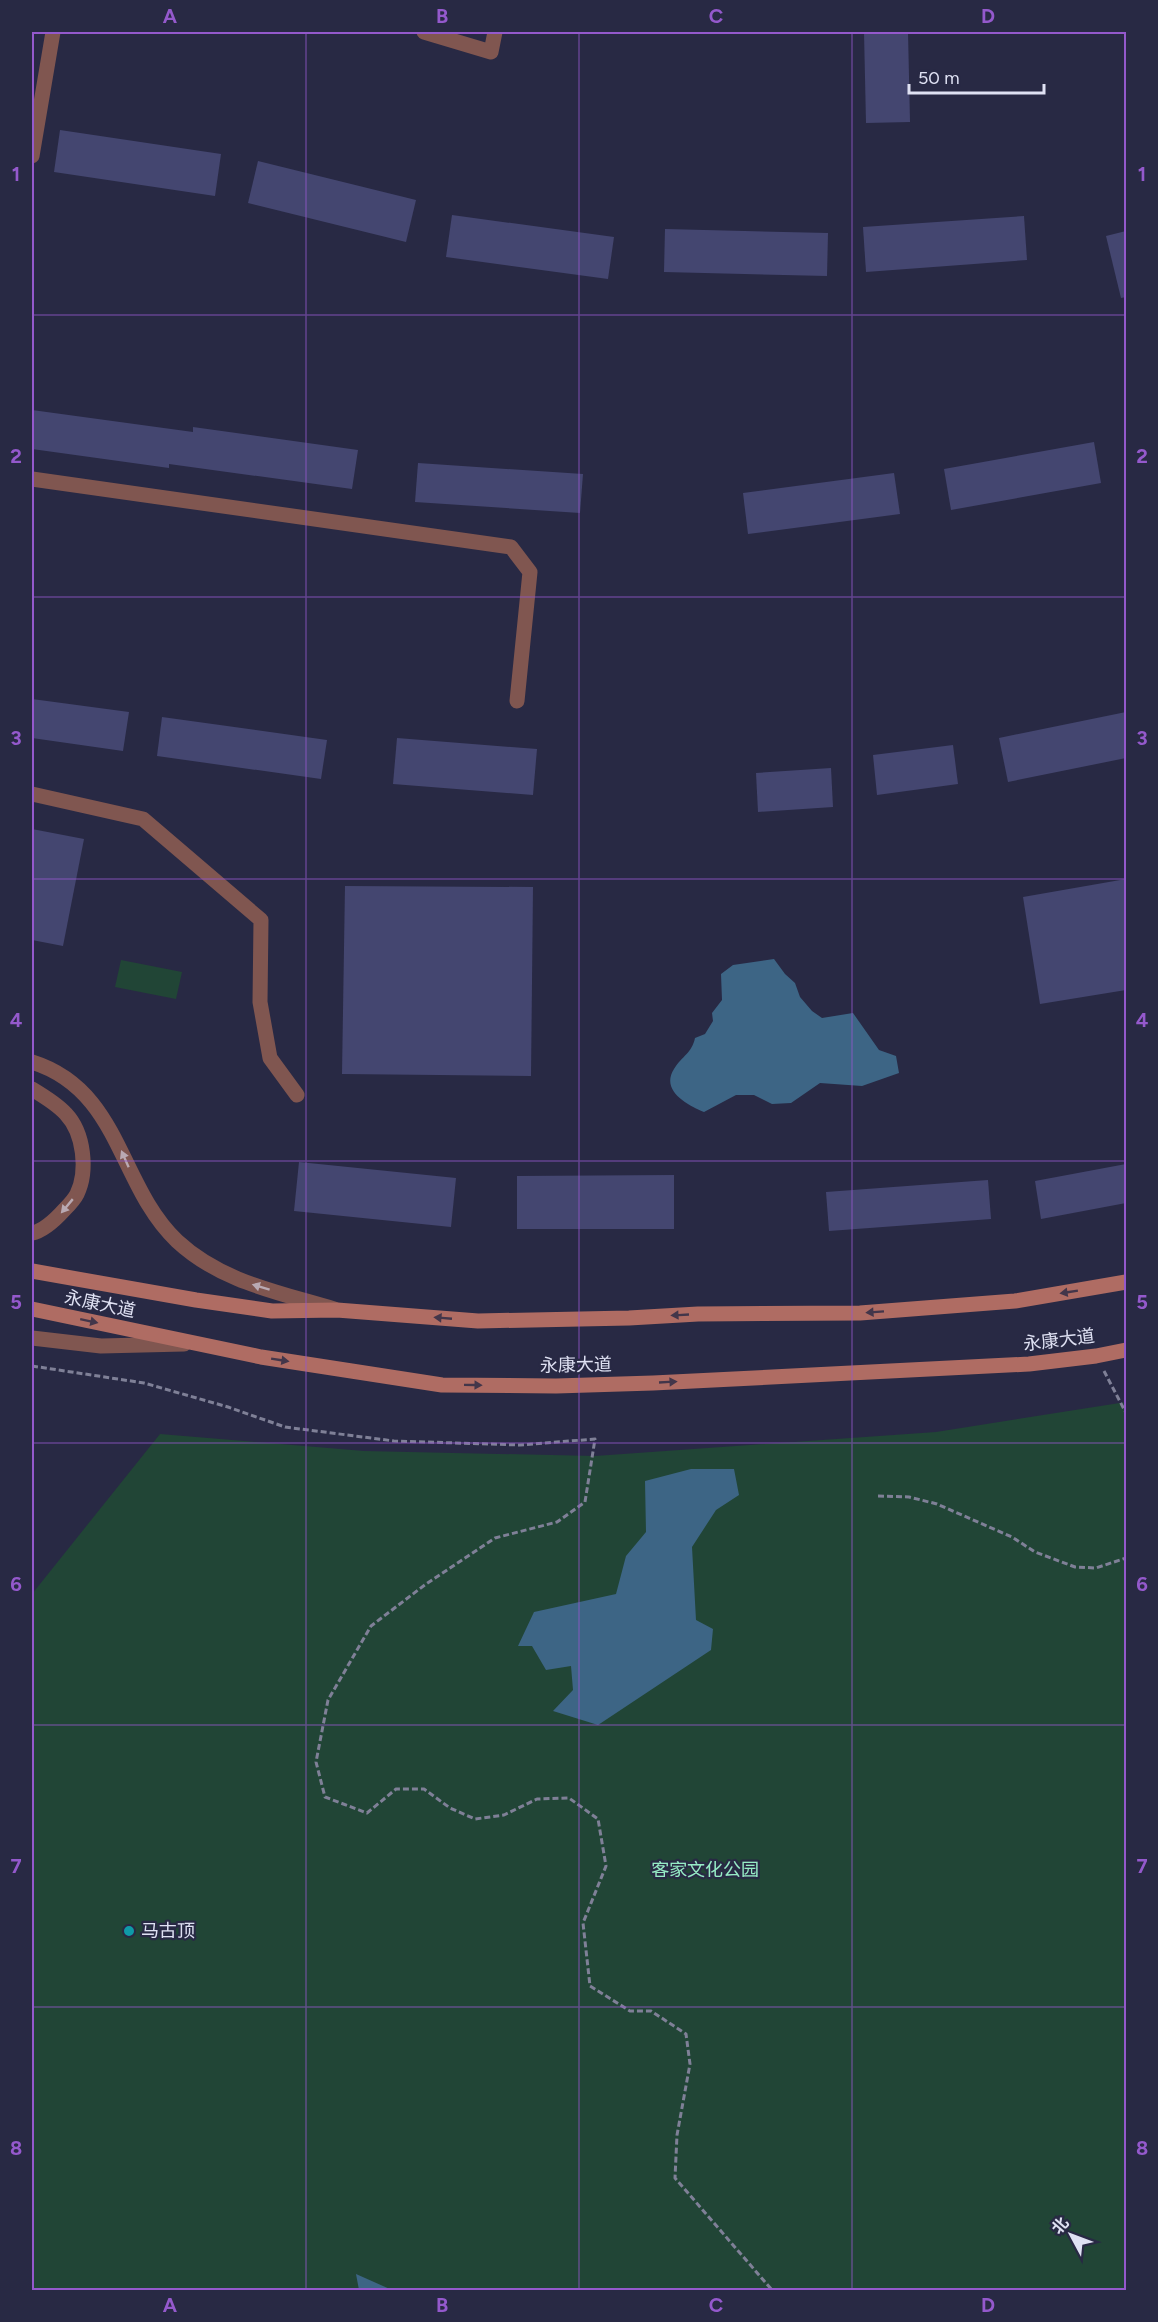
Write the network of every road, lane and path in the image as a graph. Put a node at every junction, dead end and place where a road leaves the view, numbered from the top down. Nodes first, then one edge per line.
1 (53, 32) edge
2 (424, 32) edge
3 (495, 32) edge
4 (32, 156) edge
5 (32, 479) edge
6 (517, 701) dead end
7 (32, 794) edge
8 (32, 1062) edge
9 (32, 1089) edge
10 (297, 1095) dead end
11 (32, 1233) edge
12 (32, 1271) edge
13 (1126, 1282) edge
14 (32, 1309) edge
15 (337, 1310) junction
16 (32, 1338) edge
17 (196, 1343) junction
18 (1126, 1350) edge
19 (1096, 1356) junction
20 (32, 1365) edge
21 (1126, 1413) edge
22 (878, 1496) dead end
23 (1126, 1558) edge
24 (772, 2290) edge

1 - 4 street
2 - 3 street
5 - 6 street
7 - 10 street
15 -> 8 street
9 -> 11 street
12 - 15 main road, 永康大道
13 -> 15 main road, 永康大道
14 -> 17 main road, 永康大道
16 - 17 street
17 -> 19 main road, 永康大道
18 - 19 main road, 永康大道
19 - 21 path
20 - 24 path
22 - 23 path

